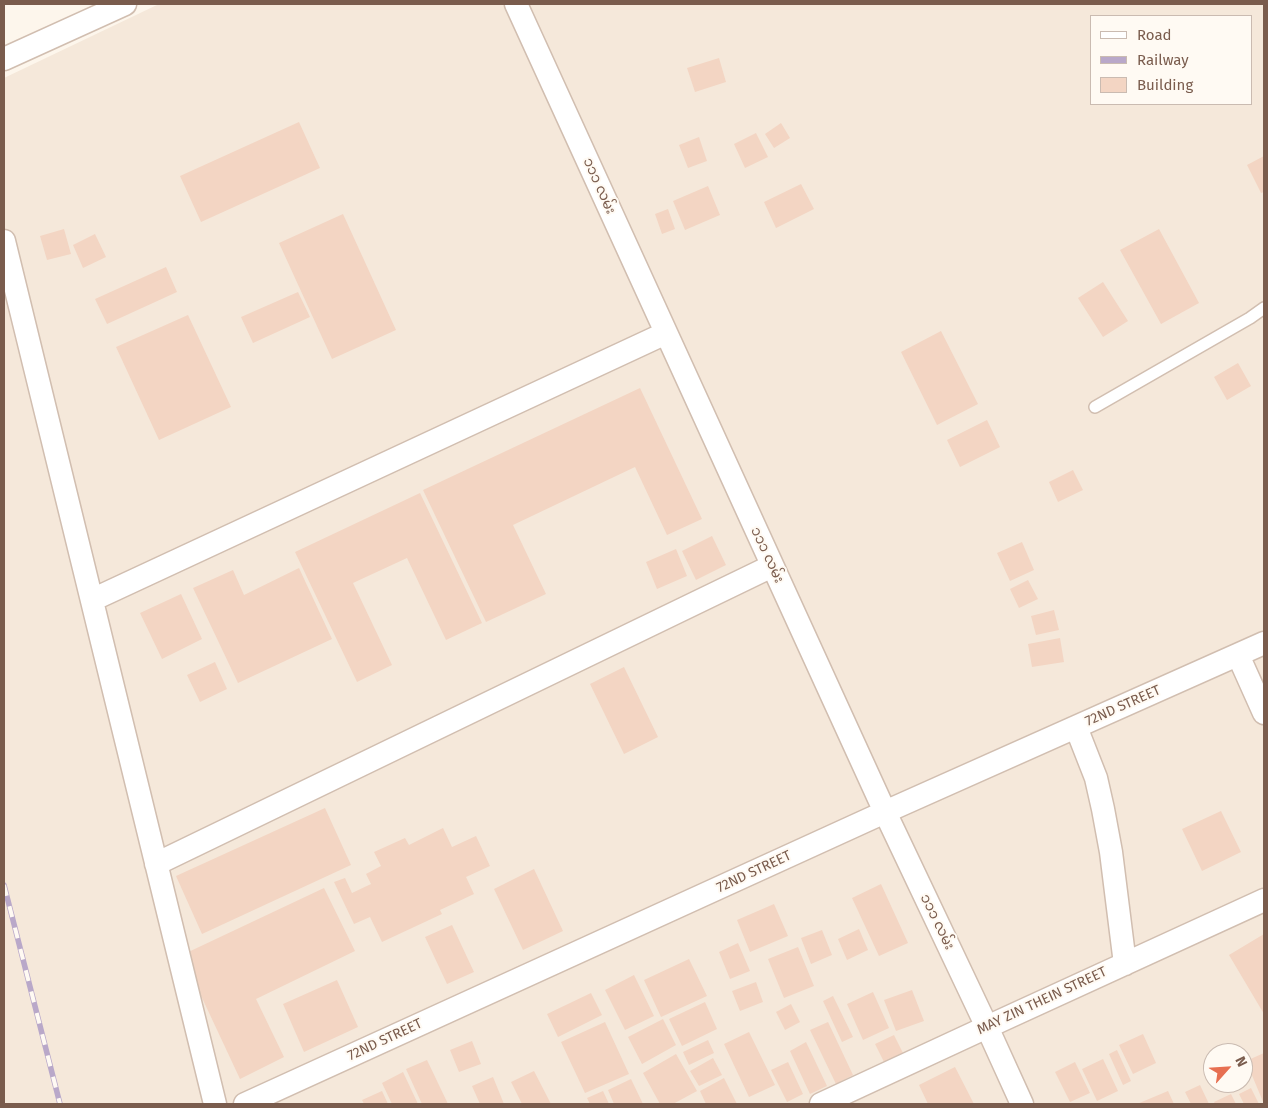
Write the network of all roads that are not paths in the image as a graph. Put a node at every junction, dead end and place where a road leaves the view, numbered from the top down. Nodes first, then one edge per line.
1 (125, 4) edge
2 (516, 4) edge
3 (4, 60) edge
4 (4, 241) edge
5 (1264, 308) edge
6 (666, 333) junction
7 (1095, 407) dead end
8 (772, 566) junction
9 (92, 600) junction
10 (1264, 643) edge
11 (1238, 655) junction
12 (1264, 712) edge
13 (1076, 727) junction
14 (884, 812) junction
15 (156, 864) junction
16 (1264, 900) edge
17 (1124, 964) junction
18 (987, 1026) junction
19 (215, 1104) edge
20 (245, 1104) edge
21 (821, 1104) edge
22 (1022, 1104) edge

1 - 3 street
2 - 6 street, ၁၁၁ လမ်း
4 - 9 street
5 - 7 lane
6 - 8 street, ၁၁၁ လမ်း
6 - 9 street
8 - 14 street, ၁၁၁ လမ်း
8 - 15 street
9 - 15 street
10 - 11 street, 72ND STREET
11 - 12 street
11 - 13 street, 72ND STREET
13 - 14 street, 72ND STREET
13 - 17 street
14 - 18 street, ၁၁၁ လမ်း
14 - 20 street, 72ND STREET
15 - 19 street
16 - 17 street, MAY ZIN THEIN STREET
17 - 18 street, MAY ZIN THEIN STREET
18 - 21 street, MAY ZIN THEIN STREET
18 - 22 street, ၁၁၁ လမ်း

